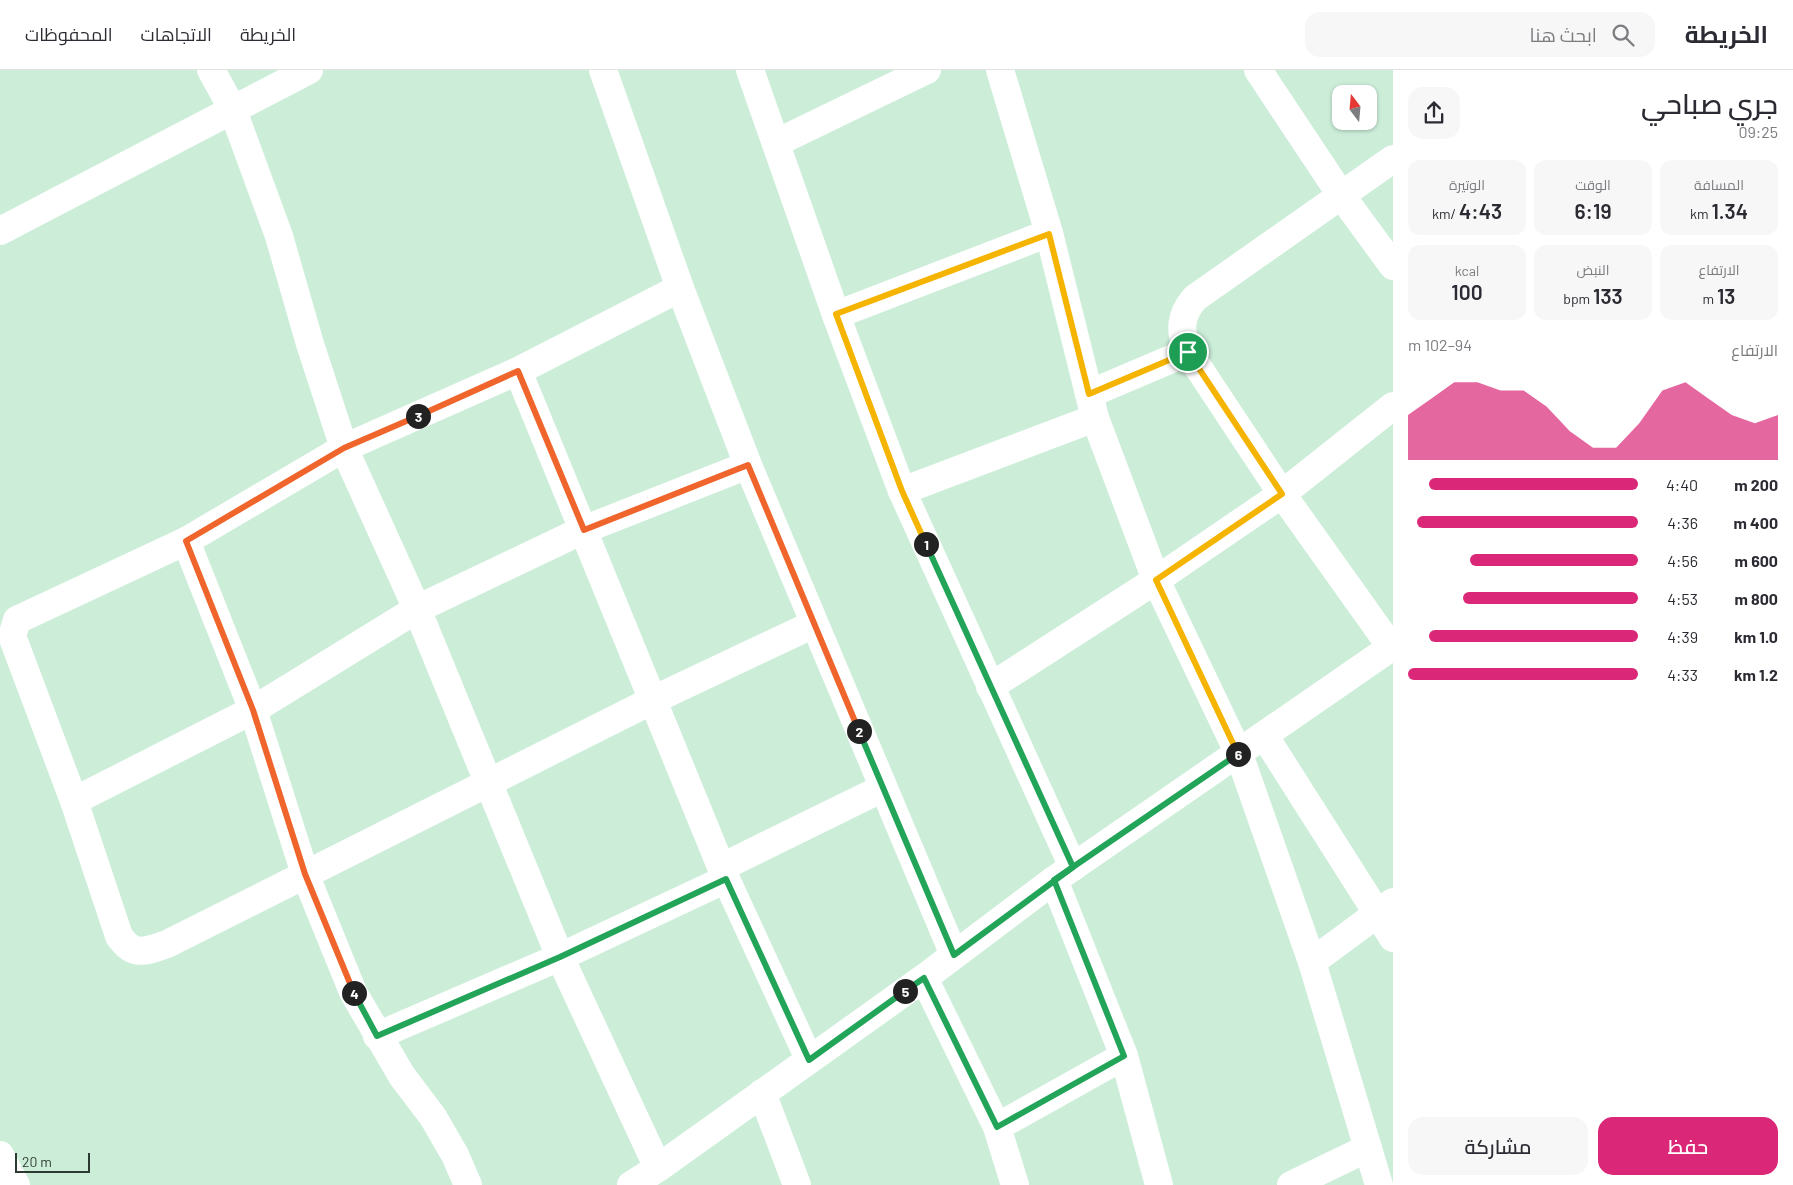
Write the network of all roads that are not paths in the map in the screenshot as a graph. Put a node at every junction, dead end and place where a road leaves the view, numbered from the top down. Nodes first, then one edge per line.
1 (212, 70) edge
2 (309, 70) edge
3 (603, 70) edge
4 (750, 70) edge
5 (927, 70) edge
6 (1000, 70) edge
7 (1258, 70) edge
8 (232, 108) junction
9 (776, 143) junction
10 (1393, 158) edge
11 (1341, 194) junction
12 (0, 231) edge
13 (1049, 234) junction
14 (1393, 266) edge
15 (680, 288) junction
16 (836, 314) junction
17 (1188, 352) junction
18 (518, 371) junction
19 (1092, 406) junction
20 (1393, 406) edge
21 (344, 448) junction
22 (748, 465) junction
23 (902, 491) junction
24 (1282, 494) junction
25 (584, 530) junction
26 (186, 541) junction
27 (1156, 580) junction
28 (417, 609) junction
29 (814, 624) junction
30 (1392, 647) edge
31 (990, 688) junction
32 (653, 700) junction
33 (253, 710) junction
34 (1264, 735) junction
35 (1239, 754) junction
36 (488, 782) junction
37 (883, 788) junction
38 (74, 801) junction
39 (724, 873) junction
40 (1064, 873) junction
41 (305, 874) junction
42 (1385, 908) edge
43 (1393, 938) edge
44 (954, 955) junction
45 (560, 957) junction
46 (1312, 962) junction
47 (924, 978) junction
48 (377, 1036) junction
49 (1124, 1056) junction
50 (809, 1060) junction
51 (762, 1093) junction
52 (997, 1127) junction
53 (1368, 1148) junction
54 (0, 1156) edge
55 (658, 1168) junction
56 (16, 1185) edge
57 (468, 1185) edge
58 (631, 1185) edge
59 (797, 1185) edge
60 (1015, 1185) edge
61 (1158, 1185) edge
62 (1291, 1185) edge
63 (1379, 1185) edge

1 - 8 street
2 - 8 street
3 - 15 street
4 - 9 street
5 - 9 street
6 - 13 street
7 - 11 street
8 - 12 street
8 - 21 street
9 - 16 street
10 - 11 street
11 - 14 street
11 - 17 street
13 - 16 street
13 - 19 street
15 - 18 street
15 - 22 street
16 - 23 street
17 - 19 street
17 - 24 street
18 - 21 street
18 - 25 street
19 - 23 street
19 - 27 street
20 - 24 street
21 - 26 street
21 - 28 street
22 - 25 street
22 - 29 street
23 - 31 street
24 - 27 street
24 - 30 street
25 - 28 street
25 - 32 street
26 - 33 street
26 - 38 street
27 - 31 street
27 - 35 street
28 - 33 street
28 - 36 street
29 - 32 street
29 - 37 street
30 - 34 street
31 - 40 street
32 - 36 street
32 - 39 street
33 - 38 street
33 - 41 street
34 - 35 street
34 - 42 street
35 - 40 street
35 - 46 street
36 - 41 street
36 - 45 street
37 - 39 street
37 - 44 street
38 - 41 street
39 - 45 street
39 - 50 street
40 - 44 street
40 - 49 street
41 - 48 street
42 - 43 street
42 - 46 street
44 - 47 street
45 - 48 street
45 - 55 street
46 - 53 street
47 - 50 street
47 - 52 street
48 - 57 street
49 - 52 street
49 - 61 street
50 - 51 street
51 - 55 street
51 - 59 street
52 - 60 street
53 - 62 street
53 - 63 street
54 - 56 street
55 - 58 street

